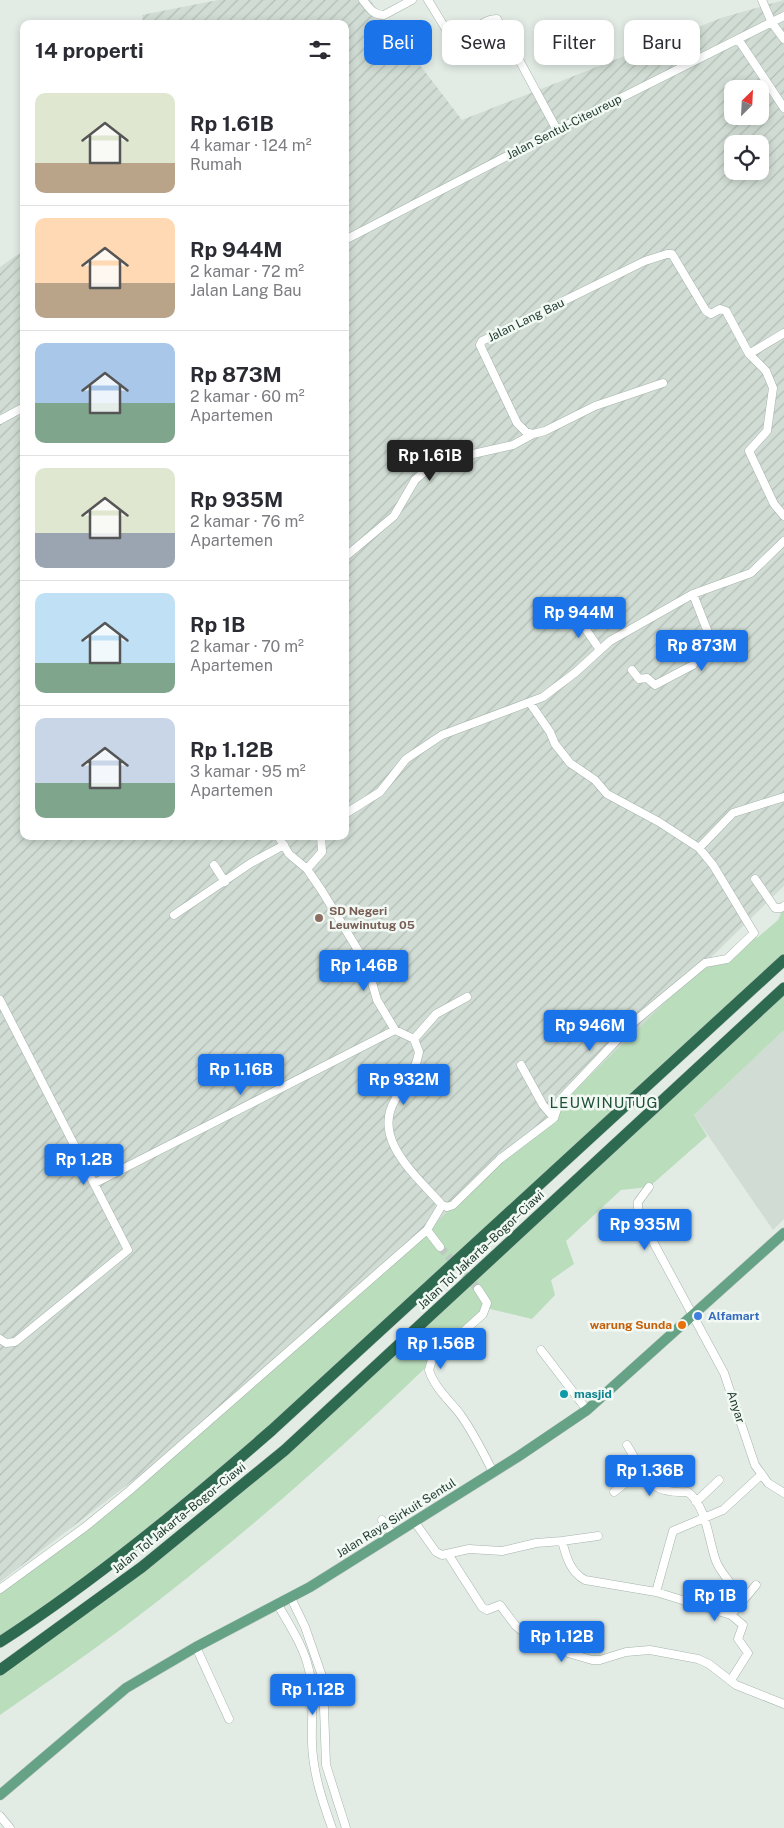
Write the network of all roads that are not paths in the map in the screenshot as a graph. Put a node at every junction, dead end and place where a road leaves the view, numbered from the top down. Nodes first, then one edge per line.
1 (363, 0) edge
2 (412, 0) edge
3 (428, 0) edge
4 (762, 0) edge
5 (784, 16) edge
6 (772, 23) junction
7 (738, 39) junction
8 (784, 39) edge
9 (784, 108) edge
10 (557, 130) junction
11 (349, 238) edge
12 (784, 333) edge
13 (749, 354) junction
14 (663, 384) dead end
15 (20, 409) edge
16 (0, 420) edge
17 (533, 434) junction
18 (784, 516) edge
19 (784, 541) edge
20 (349, 554) edge
21 (692, 594) junction
22 (576, 614) dead end
23 (600, 650) junction
24 (632, 670) dead end
25 (530, 703) junction
26 (784, 797) edge
27 (349, 811) edge
28 (281, 840) edge
29 (321, 840) edge
30 (284, 845) junction
31 (699, 848) junction
32 (214, 865) dead end
33 (307, 869) junction
34 (755, 878) dead end
35 (225, 882) junction
36 (784, 906) edge
37 (174, 914) dead end
38 (784, 960) edge
39 (784, 988) edge
40 (467, 997) dead end
41 (0, 1000) edge
42 (395, 1030) junction
43 (414, 1039) junction
44 (521, 1065) dead end
45 (554, 1118) junction
46 (95, 1183) junction
47 (649, 1187) dead end
48 (442, 1205) junction
49 (428, 1230) junction
50 (784, 1233) edge
51 (440, 1246) tunnel mouth
52 (478, 1289) tunnel mouth
53 (694, 1315) junction
54 (0, 1339) edge
55 (541, 1350) dead end
56 (587, 1410) junction
57 (626, 1444) dead end
58 (642, 1470) junction
59 (492, 1472) junction
60 (761, 1475) junction
61 (719, 1480) dead end
62 (614, 1492) dead end
63 (784, 1493) edge
64 (696, 1502) junction
65 (704, 1519) junction
66 (382, 1520) dead end
67 (414, 1521) junction
68 (393, 1534) junction
69 (598, 1536) dead end
70 (562, 1541) junction
71 (448, 1554) junction
72 (756, 1585) dead end
73 (0, 1590) edge
74 (656, 1592) junction
75 (738, 1593) dead end
76 (291, 1598) junction
77 (278, 1605) junction
78 (731, 1615) junction
79 (0, 1642) edge
80 (196, 1647) junction
81 (313, 1648) junction
82 (303, 1652) junction
83 (0, 1670) edge
84 (731, 1680) junction
85 (784, 1704) edge
86 (229, 1719) dead end
87 (0, 1795) edge
88 (0, 1816) edge
89 (10, 1828) edge
90 (332, 1828) edge
91 (346, 1828) edge

1 - 2 street
3 - 10 street
4 - 6 street
5 - 6 street, Jalan Sentul-Citeureup
6 - 7 street, Jalan Sentul-Citeureup
6 - 8 street
7 - 9 street
7 - 10 street, Jalan Sentul-Citeureup
10 - 11 street, Jalan Sentul-Citeureup
12 - 13 street
13 - 17 street, Jalan Lang Bau
13 - 18 street
14 - 17 street
15 - 16 street
17 - 20 street
19 - 21 street
21 - 23 street
21 - 24 street
22 - 23 street
23 - 25 street
25 - 27 street
25 - 31 street
26 - 31 street
28 - 30 street
29 - 33 street
30 - 33 street
30 - 35 street
31 - 45 street
32 - 35 street
33 - 42 street
34 - 36 street
35 - 37 street
38 - 79 highway, Jalan Tol Jakarta–Bogor–Ciawi
39 - 83 highway, Jalan Tol Jakarta–Bogor–Ciawi
40 - 43 street
41 - 46 street
42 - 43 street
42 - 46 street
43 - 48 street
44 - 45 street
45 - 48 street
46 - 54 street
47 - 53 street, Anyar
48 - 49 street
49 - 51 street
49 - 73 street
50 - 53 main road, Jalan Raya Sirkuit Sentul
52 - 59 street
53 - 56 main road, Jalan Raya Sirkuit Sentul
53 - 60 street, Anyar
55 - 56 street
56 - 59 main road, Jalan Raya Sirkuit Sentul
57 - 58 street
58 - 62 street
58 - 64 street
59 - 67 main road, Jalan Raya Sirkuit Sentul
60 - 63 street, Anyar
60 - 65 street
61 - 64 street
64 - 65 street
65 - 74 street
65 - 75 street
66 - 68 street
67 - 68 main road, Jalan Raya Sirkuit Sentul
67 - 71 street
68 - 76 main road, Jalan Raya Sirkuit Sentul
69 - 70 street
70 - 71 street
70 - 74 street
71 - 84 street
72 - 78 street
74 - 78 street
76 - 77 main road, Jalan Raya Sirkuit Sentul
76 - 81 street
77 - 80 main road, Jalan Raya Sirkuit Sentul
77 - 82 street
78 - 84 street
80 - 86 street
80 - 87 main road, Jalan Raya Sirkuit Sentul
81 - 82 street
81 - 91 street
82 - 90 street
84 - 85 street
88 - 89 street

